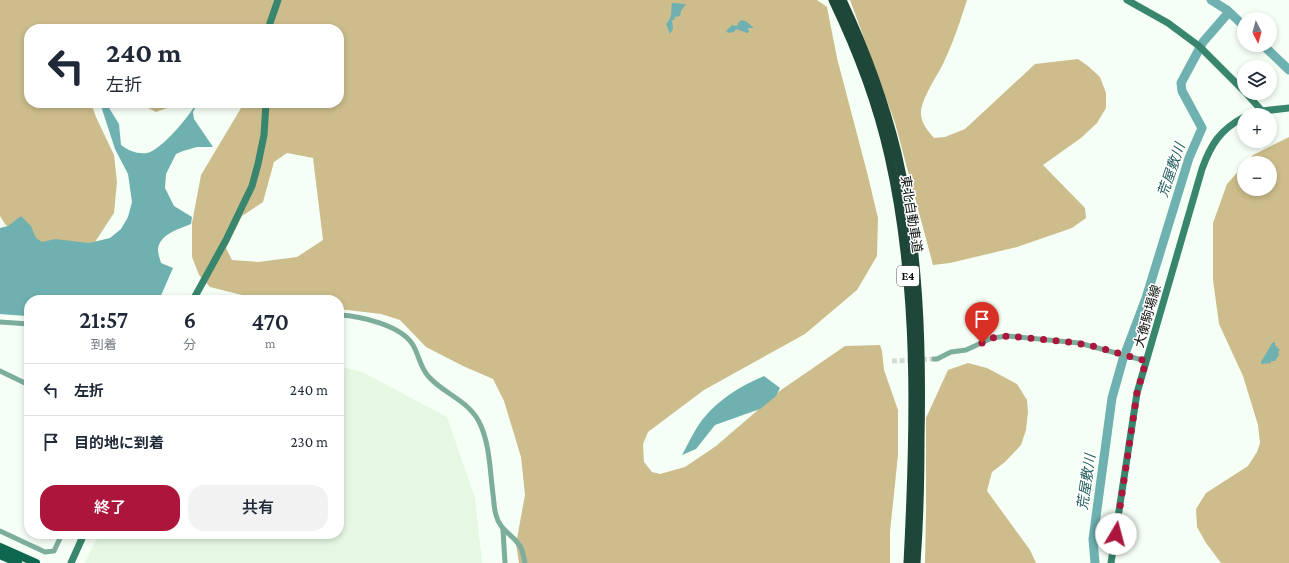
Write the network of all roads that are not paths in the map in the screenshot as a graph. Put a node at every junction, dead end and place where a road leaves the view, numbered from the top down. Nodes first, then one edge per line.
1 (278, 0) edge
2 (833, 0) edge
3 (842, 0) edge
4 (1127, 0) edge
5 (270, 24) edge
6 (1237, 84) edge
7 (1252, 100) edge
8 (266, 108) edge
9 (1259, 108) edge
10 (1289, 108) edge
11 (1277, 109) edge
12 (1237, 121) edge
13 (196, 295) edge
14 (344, 316) edge
15 (0, 322) edge
16 (24, 324) edge
17 (934, 359) tunnel mouth
18 (1146, 361) junction
19 (0, 371) edge
20 (24, 383) edge
21 (919, 496) junction
22 (503, 530) junction
23 (0, 531) edge
24 (60, 539) edge
25 (82, 539) edge
26 (0, 547) edge
27 (0, 555) edge
28 (18, 563) edge
29 (36, 563) edge
30 (71, 563) edge
31 (505, 563) edge
32 (525, 563) edge
33 (908, 563) edge
34 (916, 563) edge
35 (920, 563) edge
36 (1111, 563) edge

1 - 5 main road
2 - 33 highway, 東北自動車道 / E4
3 - 21 highway, 東北自動車道 / E4
4 - 6 main road
7 - 9 main road
8 - 13 main road
10 - 11 main road
12 - 18 main road, 大衡駒場線
14 - 22 street
15 - 16 street
17 - 18 street
18 - 36 main road, 大衡駒場線
19 - 20 street
21 - 34 highway, 東北自動車道 / E4
21 - 35 highway
22 - 31 street
22 - 32 street
23 - 24 street
25 - 30 main road
26 - 29 main road
27 - 28 main road

